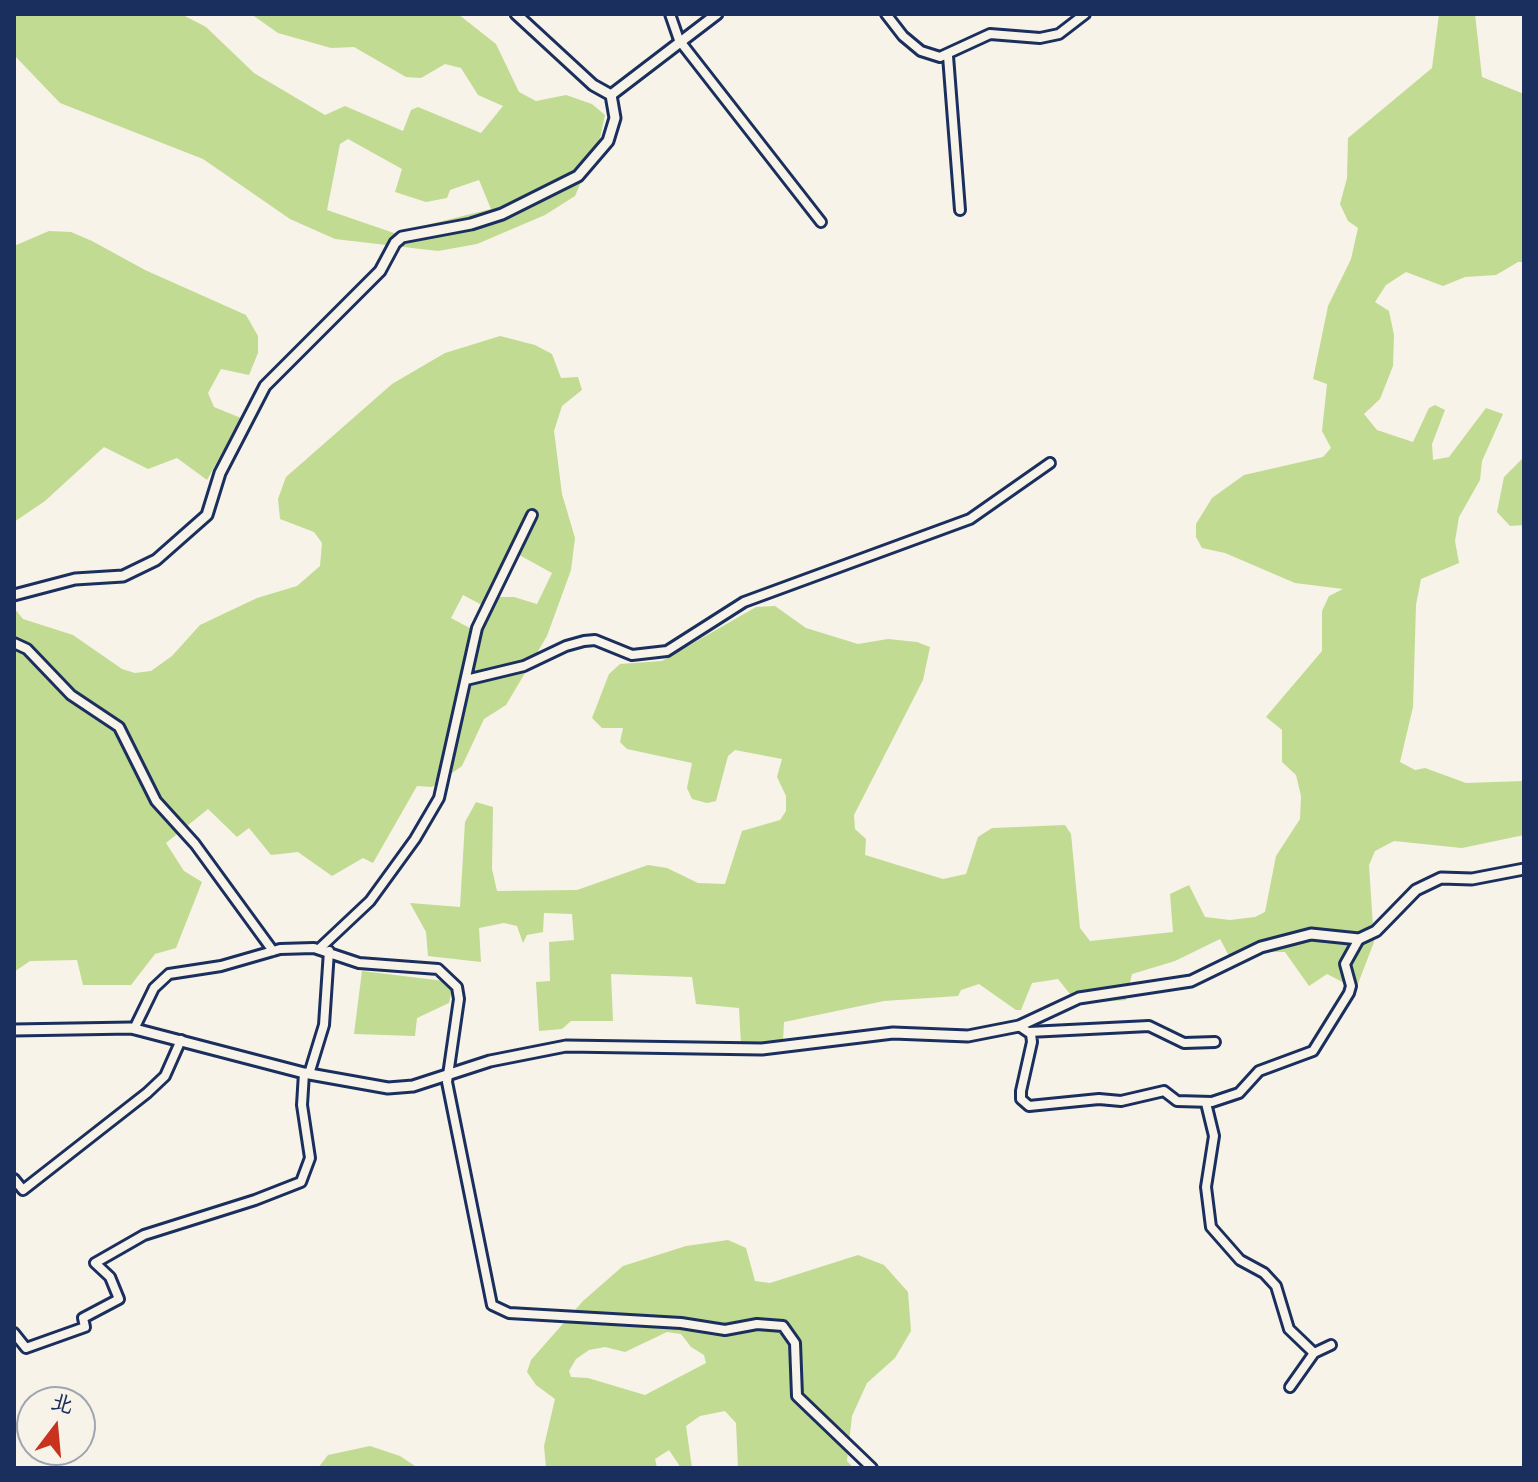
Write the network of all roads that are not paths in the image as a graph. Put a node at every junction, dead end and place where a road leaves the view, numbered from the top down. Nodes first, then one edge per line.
1 (516, 14) edge
2 (670, 14) edge
3 (717, 14) edge
4 (886, 14) edge
5 (1085, 14) edge
6 (1072, 18) edge
7 (679, 40) junction
8 (948, 56) junction
9 (611, 95) junction
10 (960, 210) dead end
11 (821, 222) dead end
12 (1050, 463) dead end
13 (532, 515) dead end
14 (14, 595) edge
15 (14, 643) edge
16 (466, 680) junction
17 (1524, 869) edge
18 (1359, 939) junction
19 (324, 950) junction
20 (273, 951) junction
21 (1019, 1026) junction
22 (134, 1029) junction
23 (14, 1030) edge
24 (1029, 1032) junction
25 (181, 1040) junction
26 (1215, 1042) dead end
27 (307, 1073) junction
28 (450, 1074) junction
29 (1206, 1103) junction
30 (14, 1179) edge
31 (14, 1333) edge
32 (1331, 1345) dead end
33 (1314, 1353) junction
34 (1290, 1387) dead end
35 (872, 1468) edge

1 - 9 street
2 - 7 street
3 - 7 street
4 - 8 street
5 - 6 street
6 - 8 street
7 - 9 street
7 - 11 street
8 - 10 street
9 - 14 street
12 - 16 street
13 - 16 street
15 - 20 street
16 - 19 street
17 - 18 street
18 - 21 street
18 - 29 street
19 - 20 street
19 - 27 street
19 - 28 street
20 - 22 street
21 - 24 street
21 - 28 street
22 - 23 street
22 - 25 street
24 - 26 street
24 - 29 street
25 - 27 street
25 - 30 street
27 - 28 street
27 - 31 street
28 - 35 street
29 - 33 street
32 - 33 street
33 - 34 street

